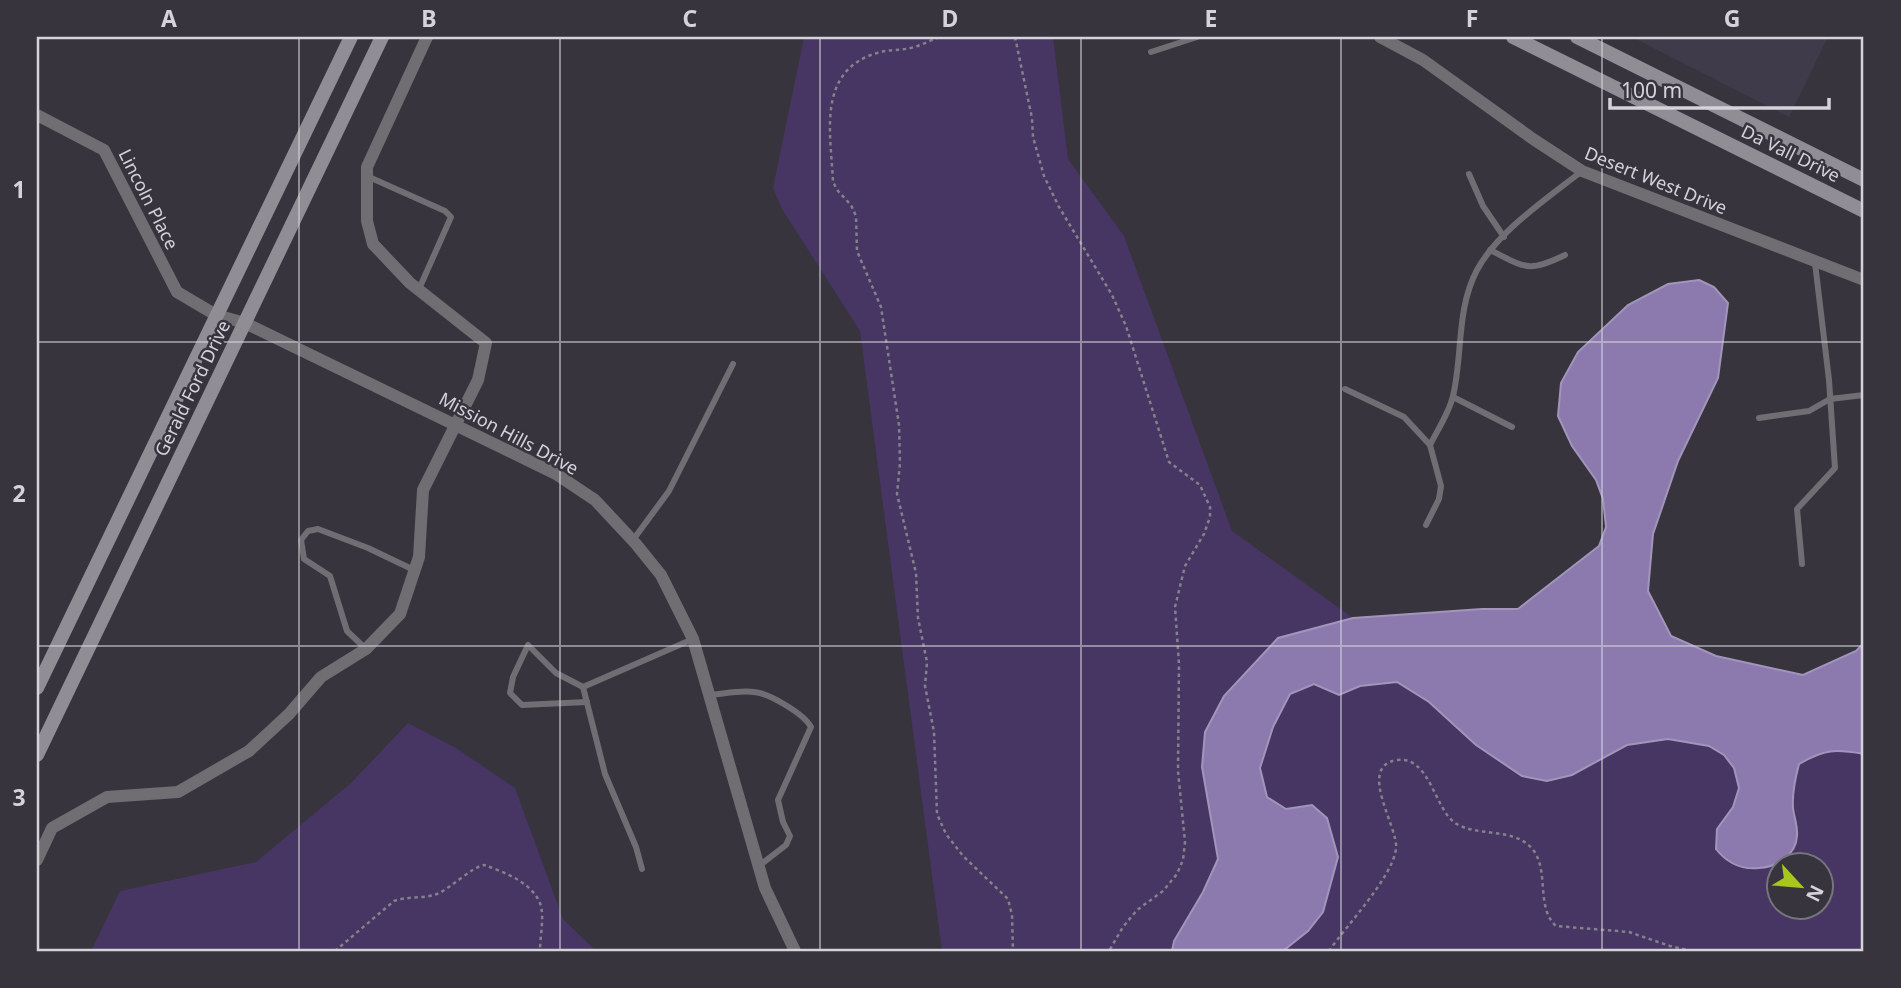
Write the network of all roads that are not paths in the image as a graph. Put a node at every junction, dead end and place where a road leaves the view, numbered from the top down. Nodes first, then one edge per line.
1 (351, 37) edge
2 (382, 37) edge
3 (427, 37) edge
4 (1197, 37) edge
5 (1380, 37) edge
6 (1513, 37) edge
7 (1577, 37) edge
8 (1152, 52) dead end
9 (37, 116) edge
10 (1582, 171) junction
11 (1469, 173) dead end
12 (367, 176) junction
13 (1864, 180) edge
14 (1864, 211) edge
15 (1504, 237) junction
16 (1490, 250) junction
17 (1565, 255) dead end
18 (1815, 261) junction
19 (1864, 280) edge
20 (418, 290) junction
21 (216, 315) junction
22 (245, 323) junction
23 (733, 363) dead end
24 (1345, 388) dead end
25 (1864, 396) edge
26 (1453, 397) junction
27 (1830, 399) junction
28 (1759, 418) dead end
29 (455, 423) junction
30 (1512, 427) dead end
31 (1430, 445) junction
32 (1426, 525) dead end
33 (633, 540) junction
34 (1802, 564) dead end
35 (414, 570) junction
36 (693, 639) junction
37 (366, 649) junction
38 (583, 687) junction
39 (37, 688) edge
40 (709, 695) junction
41 (587, 702) junction
42 (37, 755) edge
43 (37, 860) edge
44 (759, 866) junction
45 (642, 869) dead end
46 (795, 951) edge

1 - 21 main road, Gerald Ford Drive
2 - 22 main road, Gerald Ford Drive
3 - 12 street
4 - 8 lane
5 - 10 street, Desert West Drive
6 - 14 main road, Da Vall Drive
7 - 13 main road, Da Vall Drive
9 - 21 street, Lincoln Place
10 - 15 lane
10 - 18 street, Desert West Drive
11 - 15 lane
12 - 20 street
12 - 20 lane
15 - 16 lane
16 - 17 lane
16 - 26 lane
18 - 19 street, Desert West Drive
18 - 27 lane
20 - 29 street
21 - 22 street, Mission Hills Drive
21 - 39 main road, Gerald Ford Drive
22 - 29 street, Mission Hills Drive
22 - 42 main road, Gerald Ford Drive
23 - 33 lane
24 - 31 lane
25 - 27 lane
26 - 30 lane
26 - 31 lane
27 - 28 lane
27 - 34 lane
29 - 33 street, Mission Hills Drive
29 - 35 street
31 - 32 lane
33 - 36 street, Mission Hills Drive
35 - 37 street
35 - 37 lane
36 - 38 lane
36 - 40 street, Mission Hills Drive
37 - 43 street
38 - 41 lane
38 - 41 lane
40 - 44 street, Mission Hills Drive
40 - 44 lane
41 - 45 lane
44 - 46 street, Mission Hills Drive

